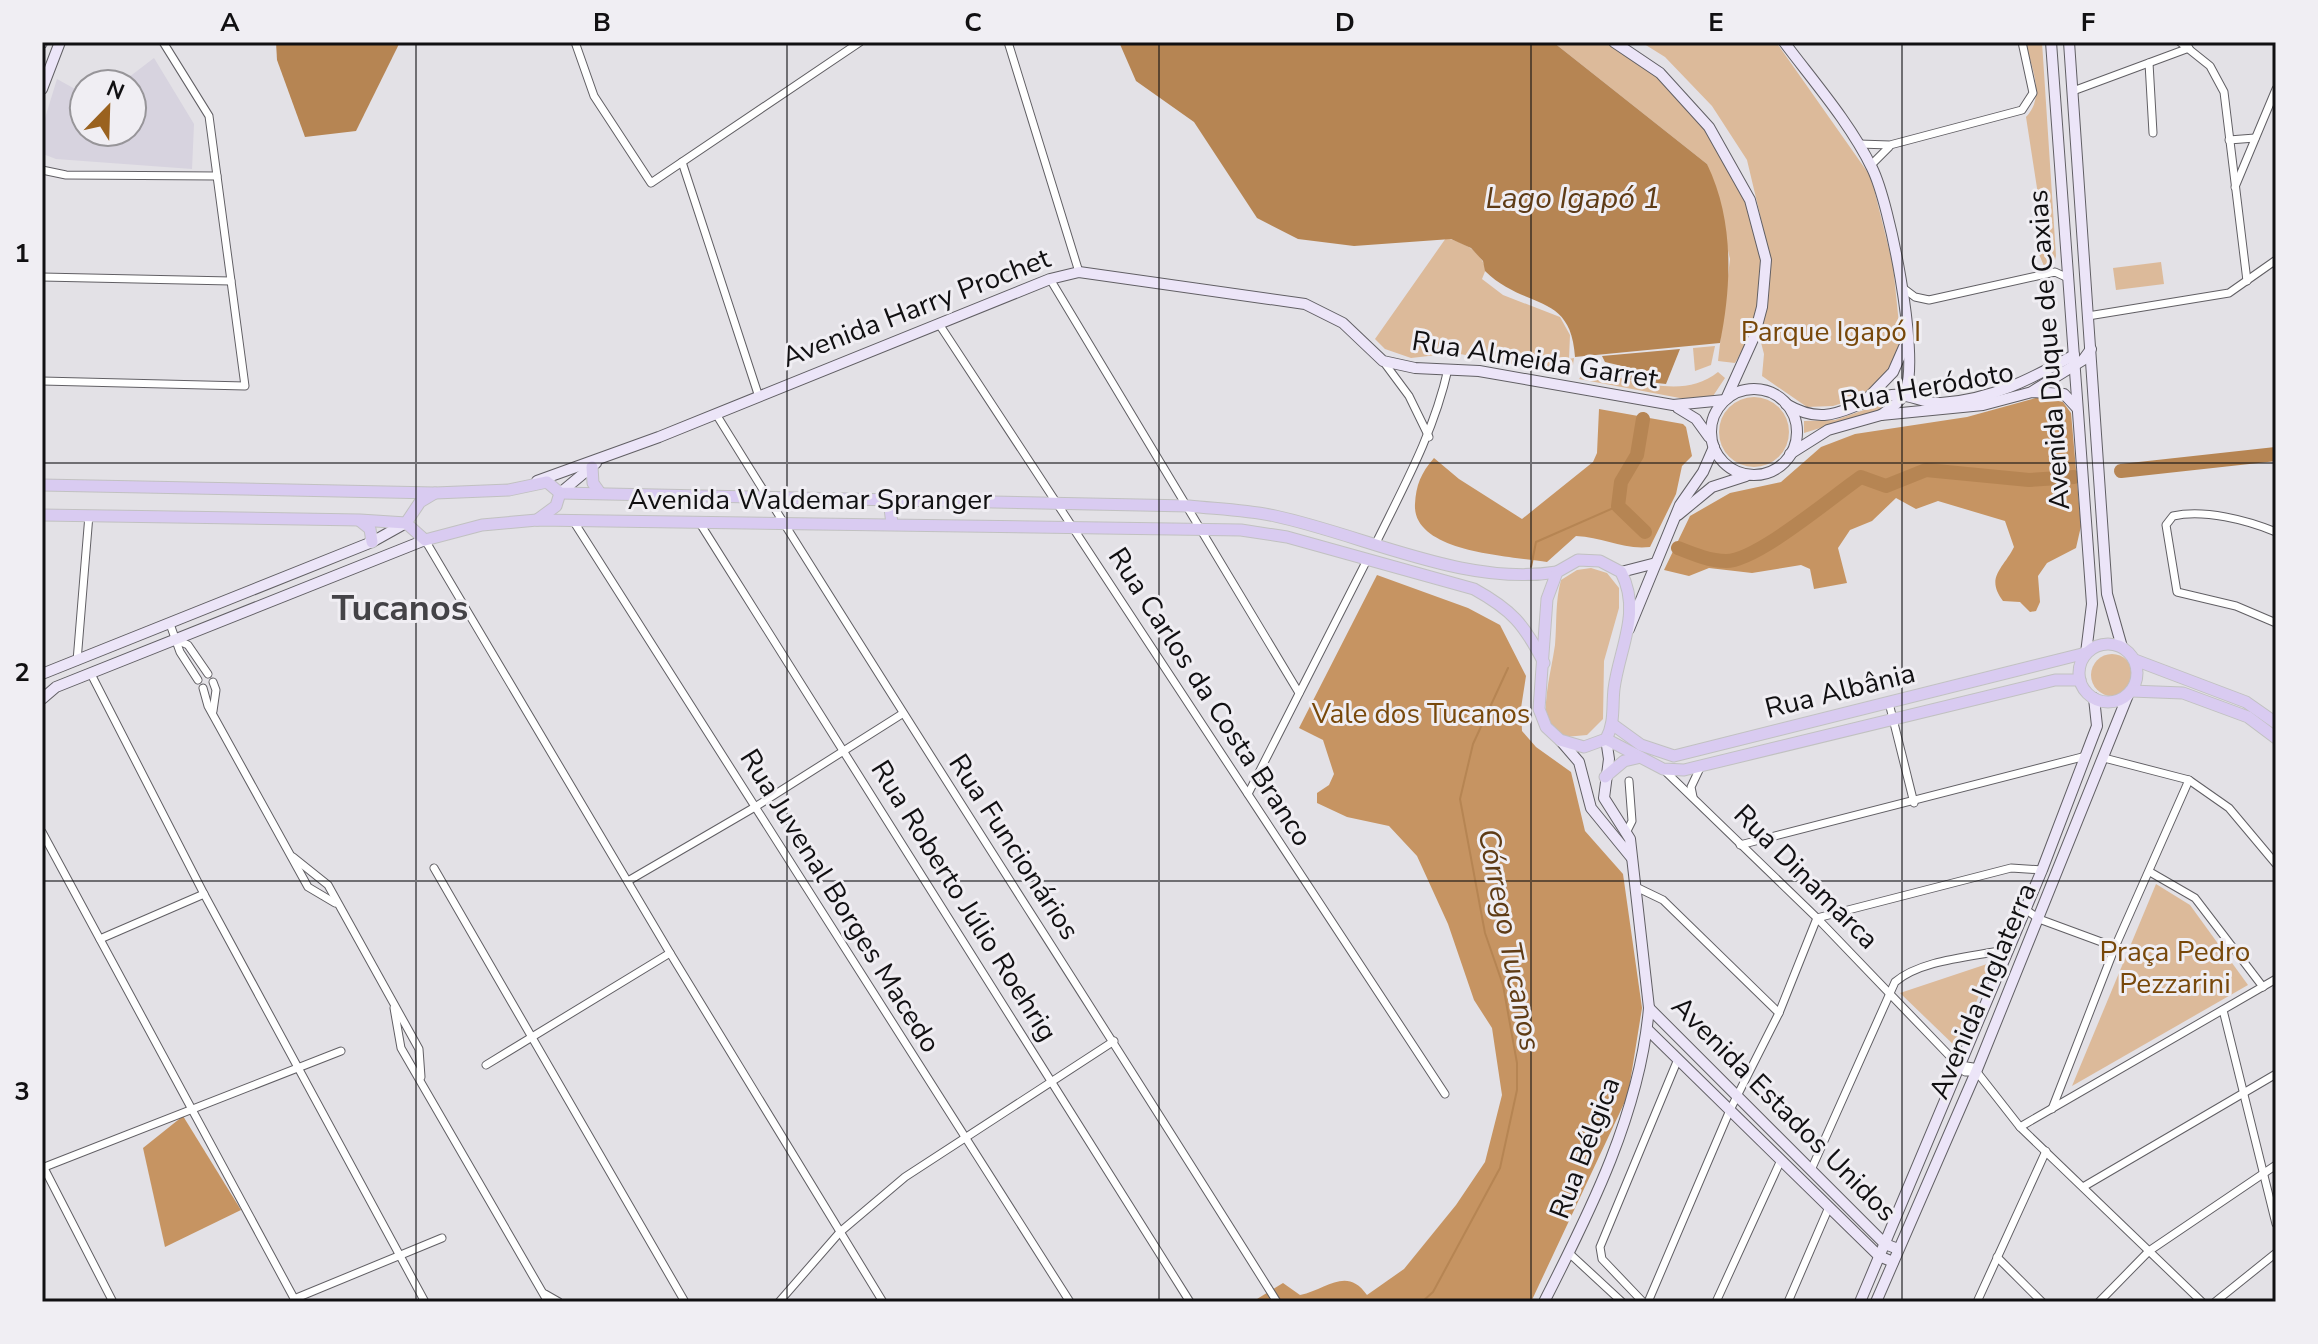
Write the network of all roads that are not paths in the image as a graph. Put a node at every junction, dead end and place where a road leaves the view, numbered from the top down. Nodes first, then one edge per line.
1 (60, 42) edge
2 (163, 42) edge
3 (575, 42) edge
4 (860, 42) edge
5 (1008, 42) edge
6 (1614, 42) edge
7 (1784, 42) edge
8 (2022, 42) edge
9 (2051, 42) edge
10 (2069, 42) edge
11 (2180, 42) edge
12 (2189, 48) junction
13 (2149, 63) junction
14 (42, 89) edge
15 (2276, 89) edge
16 (2073, 91) junction
17 (2153, 133) dead end
18 (2255, 138) junction
19 (2229, 140) junction
20 (1858, 144) junction
21 (1890, 145) junction
22 (682, 162) junction
23 (1871, 165) junction
24 (42, 170) edge
25 (217, 176) junction
26 (2234, 189) junction
27 (2276, 260) edge
28 (1079, 272) junction
29 (42, 277) edge
30 (2068, 278) junction
31 (1050, 279) junction
32 (231, 281) junction
33 (2247, 281) junction
34 (1901, 287) junction
35 (2088, 316) junction
36 (939, 324) junction
37 (1905, 333) junction
38 (2091, 349) junction
39 (2077, 360) junction
40 (1383, 361) junction
41 (1909, 363) junction
42 (1448, 369) junction
43 (2093, 369) junction
44 (42, 381) edge
45 (2032, 392) junction
46 (758, 394) junction
47 (1903, 395) junction
48 (1726, 400) junction
49 (1940, 403) junction
50 (1786, 404) junction
51 (1673, 405) junction
52 (2078, 409) junction
53 (1849, 411) junction
54 (716, 414) junction
55 (1881, 415) junction
56 (1429, 437) junction
57 (1713, 446) junction
58 (1790, 454) junction
59 (596, 463) junction
60 (1752, 475) junction
61 (534, 483) junction
62 (42, 485) edge
63 (435, 493) junction
64 (560, 493) junction
65 (600, 493) junction
66 (768, 497) junction
67 (889, 500) junction
68 (1055, 502) junction
69 (1189, 506) junction
70 (42, 515) edge
71 (89, 515) junction
72 (1676, 516) junction
73 (360, 520) junction
74 (537, 520) junction
75 (574, 522) junction
76 (406, 523) junction
77 (892, 524) junction
78 (701, 525) junction
79 (785, 525) junction
80 (1071, 525) junction
81 (1200, 527) junction
82 (2276, 532) edge
83 (425, 540) junction
84 (372, 542) junction
85 (1376, 543) junction
86 (1367, 560) junction
87 (1656, 563) junction
88 (1557, 572) junction
89 (1621, 572) junction
90 (2276, 623) edge
91 (170, 624) junction
92 (1628, 631) junction
93 (177, 640) junction
94 (2122, 647) junction
95 (2086, 653) junction
96 (2135, 660) junction
97 (77, 661) junction
98 (1544, 663) junction
99 (42, 674) edge
100 (91, 674) junction
101 (2080, 680) junction
102 (212, 682) junction
103 (202, 687) junction
104 (1299, 693) junction
105 (2130, 693) junction
106 (2094, 698) junction
107 (42, 699) edge
108 (1889, 703) junction
109 (213, 714) junction
110 (902, 714) junction
111 (1894, 719) junction
112 (2276, 723) edge
113 (1612, 724) junction
114 (2276, 738) edge
115 (1606, 739) junction
116 (1560, 740) junction
117 (2091, 742) junction
118 (844, 752) junction
119 (1637, 758) junction
120 (2086, 758) junction
121 (2104, 758) junction
122 (1701, 766) junction
123 (1663, 769) junction
124 (1605, 777) junction
125 (2189, 780) junction
126 (1629, 781) dead end
127 (1248, 794) junction
128 (1693, 799) junction
129 (1914, 803) junction
130 (755, 807) junction
131 (1627, 831) junction
132 (42, 832) edge
133 (1740, 845) junction
134 (293, 857) junction
135 (1635, 862) junction
136 (2276, 864) edge
137 (434, 868) dead end
138 (2042, 870) junction
139 (314, 872) junction
140 (2150, 872) junction
141 (323, 879) junction
142 (628, 881) junction
143 (305, 882) junction
144 (1636, 887) junction
145 (313, 890) junction
146 (204, 894) junction
147 (335, 903) junction
148 (2023, 914) junction
149 (1817, 918) junction
150 (2039, 919) junction
151 (100, 939) junction
152 (2115, 947) junction
153 (2009, 949) junction
154 (670, 953) junction
155 (2276, 979) edge
156 (2263, 987) junction
157 (1889, 995) junction
158 (394, 1008) junction
159 (1649, 1008) junction
160 (2223, 1010) junction
161 (1779, 1013) junction
162 (409, 1029) junction
163 (1647, 1029) junction
164 (396, 1034) junction
165 (530, 1036) junction
166 (1114, 1041) junction
167 (341, 1051) dead end
168 (420, 1058) junction
169 (1678, 1059) junction
170 (407, 1060) junction
171 (486, 1065) dead end
172 (1960, 1065) junction
173 (300, 1066) junction
174 (1976, 1072) junction
175 (2276, 1074) edge
176 (2064, 1078) junction
177 (421, 1081) junction
178 (1051, 1081) junction
179 (1445, 1094) dead end
180 (2244, 1094) junction
181 (2075, 1095) junction
182 (1737, 1096) junction
183 (2052, 1109) junction
184 (192, 1110) junction
185 (1730, 1110) junction
186 (2020, 1127) junction
187 (964, 1136) junction
188 (2046, 1151) junction
189 (1781, 1160) junction
190 (2276, 1165) edge
191 (43, 1166) edge
192 (1811, 1170) junction
193 (2263, 1172) junction
194 (2083, 1187) junction
195 (1829, 1207) junction
196 (2276, 1224) edge
197 (840, 1232) junction
198 (442, 1238) dead end
199 (1885, 1244) junction
200 (1898, 1249) junction
201 (2149, 1251) junction
202 (1569, 1253) junction
203 (2276, 1253) edge
204 (400, 1256) junction
205 (1879, 1256) junction
206 (1997, 1257) junction
207 (1893, 1262) junction
208 (543, 1293) junction
209 (295, 1300) edge
210 (113, 1302) edge
211 (425, 1302) edge
212 (548, 1302) edge
213 (559, 1302) edge
214 (685, 1302) edge
215 (779, 1302) edge
216 (883, 1302) edge
217 (1070, 1302) edge
218 (1190, 1302) edge
219 (1277, 1302) edge
220 (1544, 1302) edge
221 (1622, 1302) edge
222 (1645, 1302) edge
223 (1716, 1302) edge
224 (1788, 1302) edge
225 (1860, 1302) edge
226 (1876, 1302) edge
227 (1977, 1302) edge
228 (2042, 1302) edge
229 (2099, 1302) edge
230 (2202, 1302) edge
231 (2215, 1302) edge

1 - 14 main road
2 - 25 street
3 - 22 street
4 - 22 street
5 - 28 street
6 - 48 main road
7 - 20 main road
8 - 21 street
9 - 30 main road, Avenida Duque de Caxias
10 - 16 main road, Avenida Duque de Caxias
11 - 12 street
12 - 13 street
12 - 19 street
13 - 16 street
13 - 17 street
15 - 18 street
16 - 35 main road, Avenida Duque de Caxias
18 - 19 street
18 - 26 street
19 - 26 street
20 - 21 street
20 - 23 main road
21 - 23 street
22 - 46 street
23 - 34 main road
24 - 25 street
25 - 32 street
26 - 33 street
27 - 33 street
28 - 31 main road, Avenida Harry Prochet
28 - 40 main road, Avenida Harry Prochet
29 - 32 street
30 - 34 street
30 - 39 main road, Avenida Duque de Caxias
31 - 36 main road, Avenida Harry Prochet
31 - 69 street
32 - 44 street
33 - 35 street
34 - 37 main road
35 - 38 main road, Avenida Duque de Caxias
36 - 46 main road, Avenida Harry Prochet
36 - 68 street, Rua Carlos da Costa Branco
37 - 41 main road
37 - 53 main road
38 - 39 main road
38 - 43 main road, Avenida Duque de Caxias
39 - 43 main road
39 - 45 main road
39 - 49 main road, Rua Heródoto
39 - 52 main road, Avenida Duque de Caxias
40 - 42 main road, Rua Almeida Garret
40 - 56 street, Rua Almeida Garret
41 - 47 main road
41 - 49 main road
42 - 51 main road, Rua Almeida Garret
42 - 56 street
43 - 94 main road, Avenida Duque de Caxias
45 - 52 main road
45 - 55 main road, Rua Heródoto
46 - 54 main road, Avenida Harry Prochet
47 - 49 main road, Rua Heródoto
47 - 53 main road, Rua Heródoto
47 - 55 main road
48 - 50 main road
48 - 51 main road, Rua Almeida Garret
48 - 57 main road
50 - 53 main road, Rua Heródoto
50 - 58 main road
51 - 57 main road, Rua Almeida Garret
52 - 95 main road, Avenida Duque de Caxias
54 - 59 main road, Avenida Harry Prochet
54 - 66 street, Rua Funcionários
55 - 58 main road, Rua Heródoto
56 - 85 street
57 - 60 main road
57 - 72 main road, Rua Bélgica
58 - 60 main road
59 - 61 main road, Avenida Harry Prochet
59 - 64 main road, Avenida Harry Prochet
59 - 65 main road
60 - 72 main road, Rua Bélgica
61 - 63 main road
61 - 64 main road, Avenida Waldemar Spranger
62 - 63 main road
63 - 76 main road
64 - 65 main road, Avenida Waldemar Spranger
64 - 74 main road
65 - 66 main road, Avenida Waldemar Spranger
66 - 67 main road, Avenida Waldemar Spranger
66 - 79 street, Rua Funcionários
67 - 68 main road, Avenida Waldemar Spranger
67 - 77 main road
68 - 69 main road, Avenida Waldemar Spranger
68 - 80 street, Rua Carlos da Costa Branco
69 - 81 street
69 - 85 main road, Avenida Waldemar Spranger
70 - 71 main road
71 - 73 main road
71 - 97 street
72 - 87 main road, Rua Bélgica
73 - 76 main road
73 - 84 main road
74 - 75 main road, Avenida Waldemar Spranger
74 - 83 main road, Avenida Waldemar Spranger
75 - 78 main road, Avenida Waldemar Spranger
75 - 130 street, Rua Juvenal Borges Macedo
76 - 83 main road
76 - 84 main road
77 - 79 main road, Avenida Waldemar Spranger
77 - 80 main road, Avenida Waldemar Spranger
78 - 79 main road, Avenida Waldemar Spranger
78 - 118 street, Rua Roberto Júlio Roehrig
79 - 110 street, Rua Funcionários
80 - 81 main road, Avenida Waldemar Spranger
80 - 127 street, Rua Carlos da Costa Branco
81 - 86 main road, Avenida Waldemar Spranger
81 - 104 street
82 - 90 street
83 - 93 main road
83 - 142 street
84 - 91 main road
85 - 88 main road, Avenida Waldemar Spranger
86 - 98 main road, Avenida Waldemar Spranger
86 - 104 street
87 - 89 main road
87 - 92 main road, Rua Bélgica
88 - 89 main road
88 - 98 main road
89 - 92 main road
91 - 93 street
91 - 97 main road
92 - 113 main road, Rua Bélgica
93 - 100 main road
93 - 102 street
93 - 103 street
94 - 95 main road
94 - 96 main road
95 - 101 main road
95 - 108 main road, Rua Albânia
96 - 105 main road
96 - 112 main road
97 - 99 main road
98 - 116 main road
100 - 107 main road
100 - 146 street
101 - 106 main road
101 - 111 main road, Rua Albânia
102 - 103 street
102 - 109 street
103 - 109 street
104 - 127 street
105 - 106 main road
105 - 114 main road
105 - 121 main road, Avenida Inglaterra
106 - 117 main road, Avenida Inglaterra
108 - 111 street
108 - 113 main road, Rua Albânia
109 - 134 street
110 - 118 street
110 - 166 street, Rua Funcionários
111 - 122 main road, Rua Albânia
111 - 129 street
113 - 115 main road, Rua Bélgica
115 - 116 main road
115 - 119 main road, Rua Dinamarca
115 - 124 main road, Rua Bélgica
116 - 135 main road
117 - 120 main road, Avenida Inglaterra
117 - 121 main road
118 - 130 street
118 - 178 street, Rua Roberto Júlio Roehrig
119 - 123 main road, Rua Dinamarca
119 - 124 main road
120 - 121 main road
120 - 129 street
120 - 138 main road, Avenida Inglaterra
121 - 125 street
121 - 150 main road, Avenida Inglaterra
122 - 123 main road, Rua Albânia
122 - 128 street
123 - 128 street, Rua Dinamarca
124 - 131 main road, Rua Bélgica
125 - 136 street
125 - 140 street
126 - 131 street
127 - 179 street, Rua Carlos da Costa Branco
128 - 133 street, Rua Dinamarca
129 - 133 street
130 - 142 street
130 - 187 street, Rua Juvenal Borges Macedo
131 - 135 main road, Rua Bélgica
132 - 151 street
133 - 149 street, Rua Dinamarca
134 - 139 street
134 - 143 street
135 - 144 main road, Rua Bélgica
137 - 165 street
138 - 148 main road, Avenida Inglaterra
138 - 149 street
139 - 141 street
139 - 143 street
140 - 152 street
140 - 156 street
141 - 145 street
141 - 147 street
142 - 154 street
143 - 145 street
144 - 159 main road, Rua Bélgica
144 - 161 street
145 - 147 street
146 - 151 street
146 - 173 street
147 - 158 street
148 - 150 street
148 - 153 main road, Avenida Inglaterra
149 - 157 street, Rua Dinamarca
149 - 161 street
150 - 152 street
150 - 174 main road, Avenida Inglaterra
151 - 184 street
152 - 176 street
153 - 157 street
153 - 172 main road, Avenida Inglaterra
154 - 165 street
154 - 197 street
155 - 156 street
156 - 160 street
157 - 172 street, Rua Dinamarca
157 - 192 street
158 - 162 street
158 - 164 street
159 - 163 main road, Rua Bélgica
159 - 182 main road, Avenida Estados Unidos
160 - 180 street
160 - 181 street
161 - 182 street
162 - 164 street
162 - 168 street
163 - 169 main road, Avenida Estados Unidos
163 - 202 main road, Rua Bélgica
164 - 170 street
165 - 171 street
165 - 214 street
166 - 178 street
166 - 219 street, Rua Funcionários
167 - 173 street
168 - 170 street
168 - 177 street
169 - 185 main road, Avenida Estados Unidos
169 - 222 street
170 - 177 street
172 - 174 street, Rua Dinamarca
172 - 199 main road, Avenida Inglaterra
173 - 184 street
173 - 204 street
174 - 186 street, Rua Dinamarca
174 - 200 main road, Avenida Inglaterra
175 - 180 street
176 - 181 street
176 - 183 street
177 - 208 street
178 - 187 street
178 - 218 street, Rua Roberto Júlio Roehrig
180 - 193 street
180 - 194 street
181 - 183 street
182 - 185 street
182 - 192 main road, Avenida Estados Unidos
183 - 186 street
184 - 191 street
184 - 209 street
185 - 189 main road, Avenida Estados Unidos
185 - 222 street
186 - 188 street, Rua Dinamarca
187 - 197 street
187 - 217 street, Rua Juvenal Borges Macedo
188 - 194 street, Rua Dinamarca
188 - 206 street
189 - 195 main road, Avenida Estados Unidos
189 - 223 street
190 - 193 street
191 - 210 street
192 - 199 main road, Avenida Estados Unidos
193 - 196 street
193 - 201 street
194 - 201 street, Rua Dinamarca
195 - 205 main road, Avenida Estados Unidos
195 - 224 street
197 - 215 street
197 - 216 street
198 - 204 street
199 - 200 main road
199 - 205 main road, Avenida Inglaterra
200 - 207 main road, Avenida Inglaterra
201 - 229 street
201 - 230 street, Rua Dinamarca
202 - 220 main road, Rua Bélgica
202 - 221 street
203 - 231 street
204 - 209 street
204 - 211 street
205 - 207 main road
205 - 225 main road, Avenida Inglaterra
206 - 227 street
206 - 228 street
207 - 226 main road, Avenida Inglaterra
208 - 212 street
208 - 213 street

